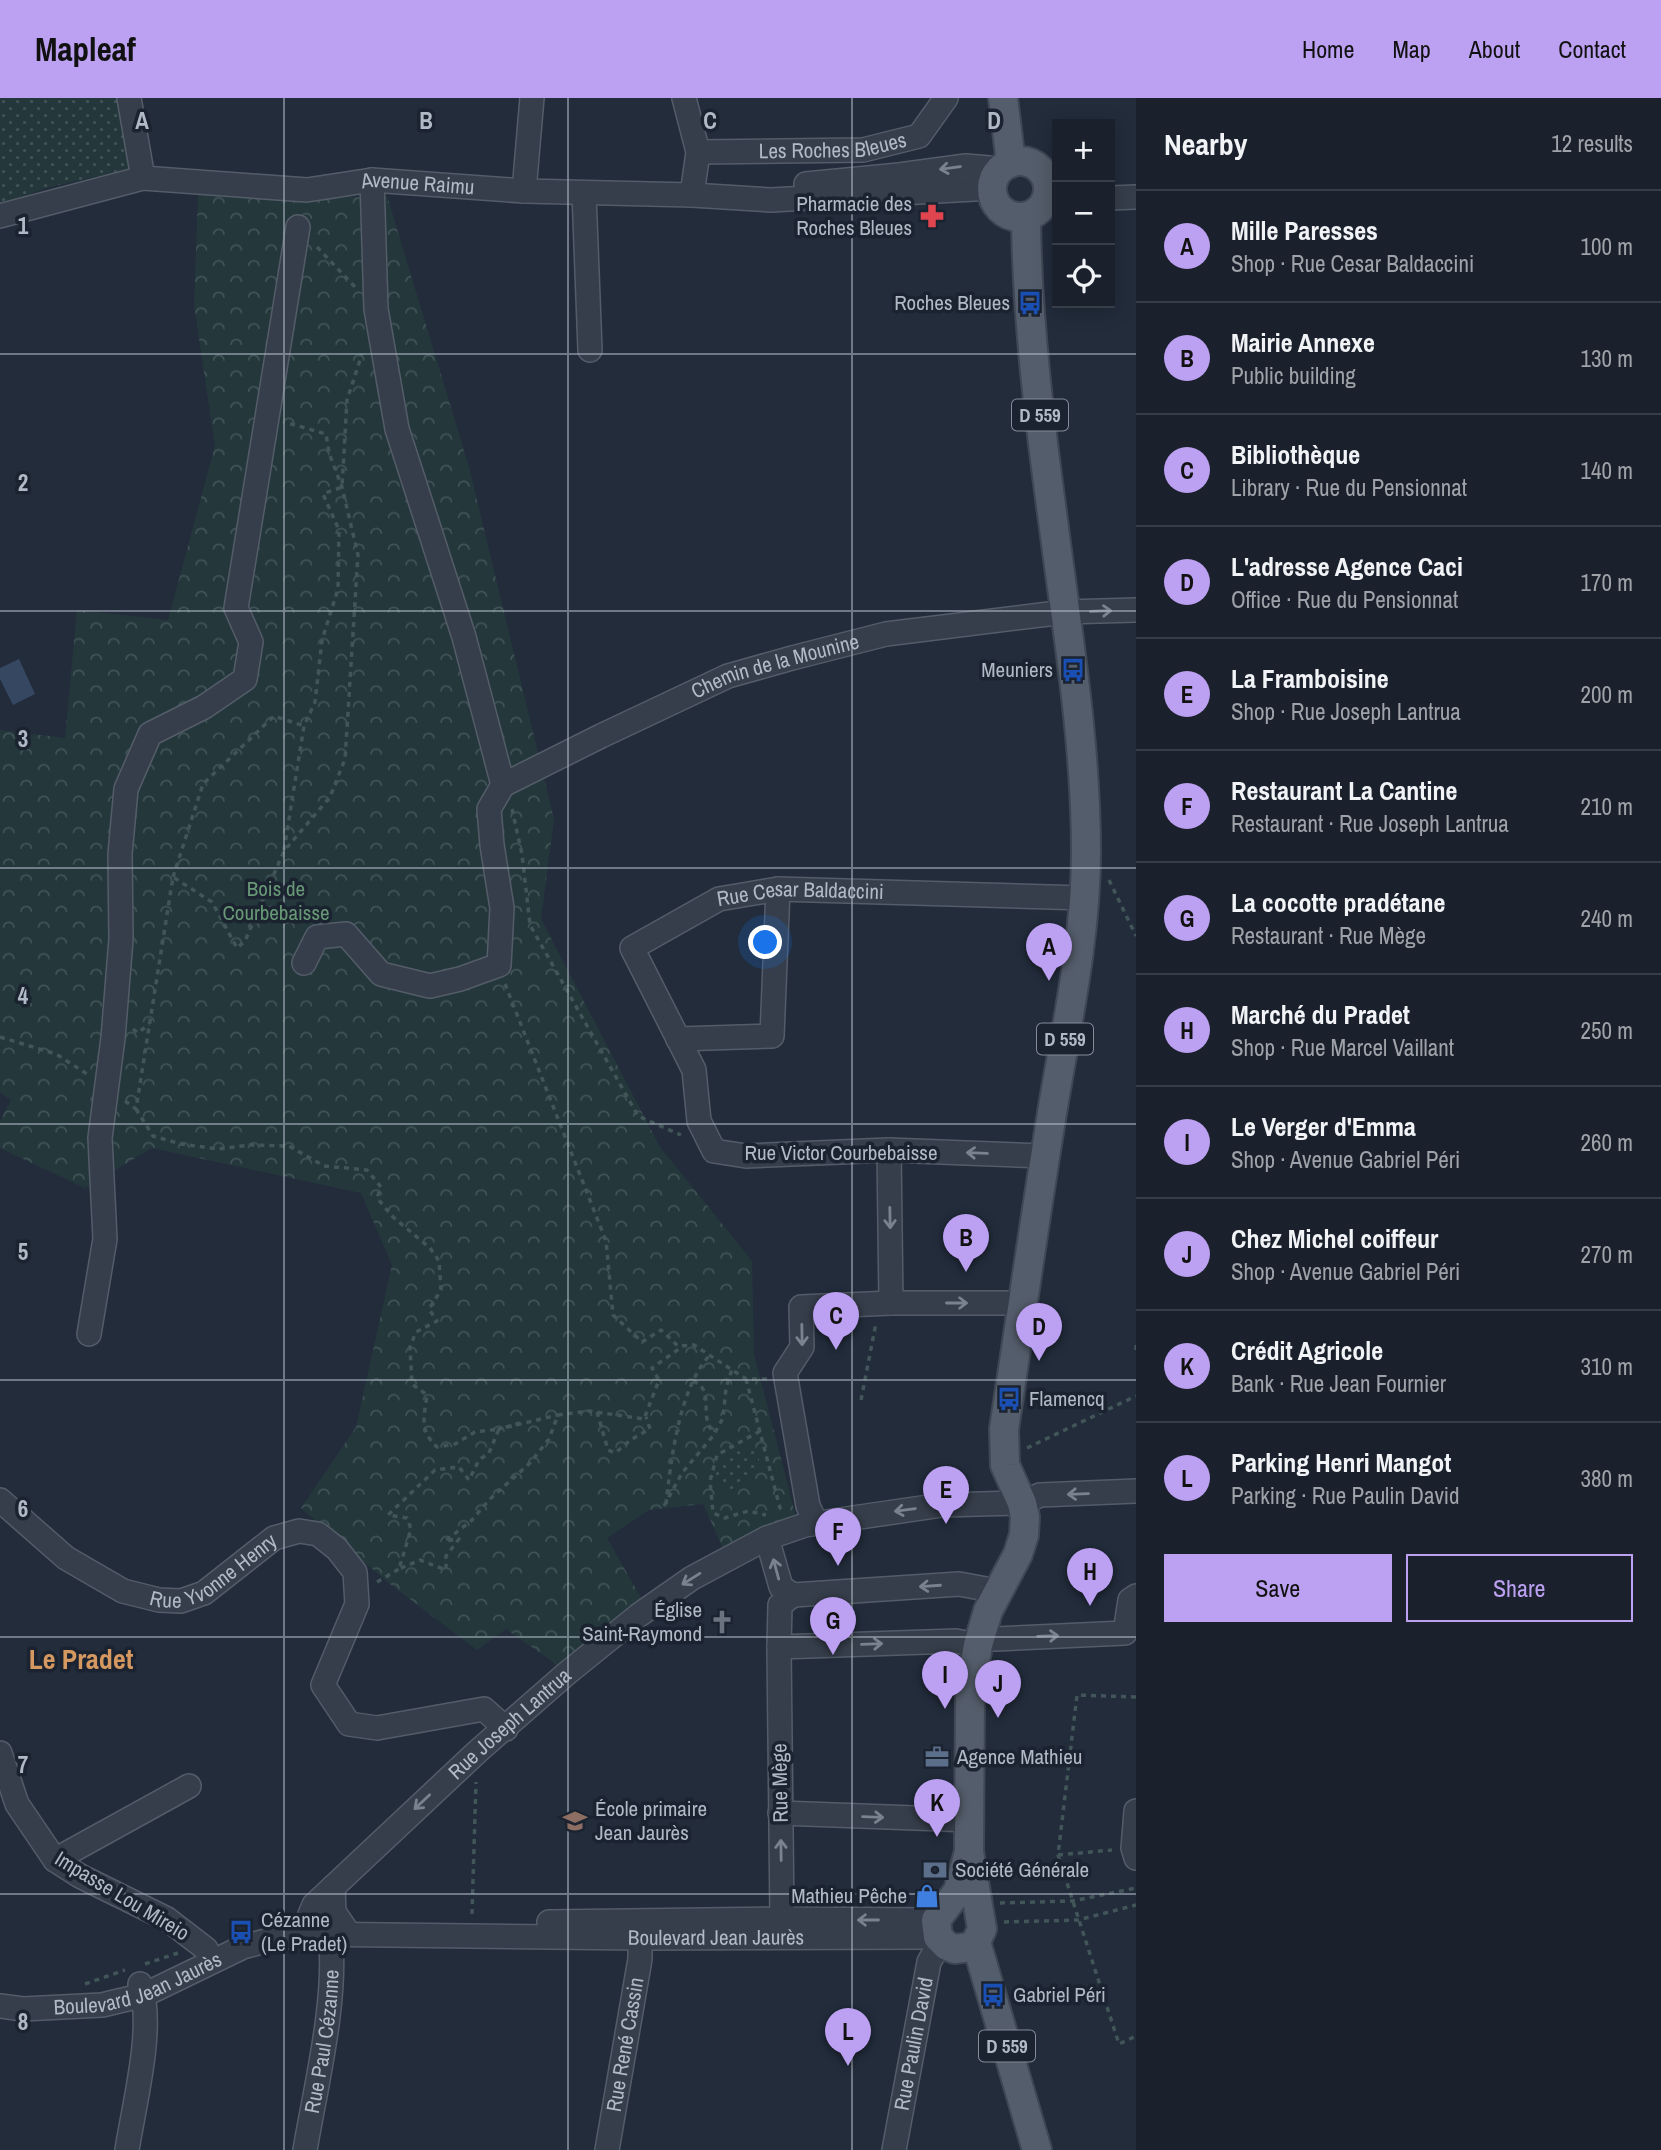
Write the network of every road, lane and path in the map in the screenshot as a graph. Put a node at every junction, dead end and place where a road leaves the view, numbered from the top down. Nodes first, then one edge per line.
1 (129, 98) edge
2 (532, 98) edge
3 (684, 98) edge
4 (946, 98) edge
5 (1003, 98) edge
6 (698, 152) junction
7 (1001, 173) junction
8 (143, 178) junction
9 (372, 180) junction
10 (524, 191) junction
11 (584, 193) junction
12 (1052, 194) edge
13 (692, 195) junction
14 (1136, 197) edge
15 (1115, 198) edge
16 (0, 216) edge
17 (1026, 217) junction
18 (298, 227) joint
19 (378, 319) junction
20 (590, 350) dead end
21 (266, 417) junction
22 (342, 486) junction
23 (1136, 610) edge
24 (1065, 612) junction
25 (304, 726) junction
26 (503, 785) junction
27 (284, 851) junction
28 (1107, 875) dead end
29 (173, 877) junction
30 (778, 890) junction
31 (1084, 898) junction
32 (1136, 936) edge
33 (304, 962) dead end
34 (499, 965) junction
35 (0, 1037) edge
36 (678, 1039) junction
37 (107, 1087) junction
38 (136, 1109) junction
39 (687, 1144) dead end
40 (889, 1150) junction
41 (1045, 1156) junction
42 (1023, 1303) junction
43 (885, 1304) junction
44 (89, 1334) dead end
45 (683, 1346) junction
46 (710, 1355) junction
47 (732, 1369) junction
48 (785, 1373) junction
49 (746, 1379) junction
50 (693, 1381) junction
51 (1136, 1396) edge
52 (861, 1400) dead end
53 (597, 1412) junction
54 (558, 1415) junction
55 (645, 1415) junction
56 (499, 1429) junction
57 (760, 1431) junction
58 (714, 1434) junction
59 (1005, 1451) junction
60 (1136, 1491) edge
61 (0, 1500) edge
62 (1022, 1503) junction
63 (780, 1508) junction
64 (809, 1518) junction
65 (767, 1538) junction
66 (793, 1595) junction
67 (1136, 1596) edge
68 (986, 1620) junction
69 (1130, 1637) edge
70 (779, 1647) junction
71 (1136, 1697) edge
72 (506, 1728) junction
73 (477, 1752) junction
74 (0, 1753) edge
75 (188, 1786) dead end
76 (1136, 1811) edge
77 (780, 1814) junction
78 (969, 1820) junction
79 (969, 1852) junction
80 (1134, 1853) edge
81 (1058, 1855) junction
82 (55, 1860) junction
83 (333, 1887) junction
84 (1136, 1888) edge
85 (1072, 1901) junction
86 (1136, 1905) edge
87 (990, 1913) junction
88 (308, 1919) junction
89 (782, 1919) junction
90 (1078, 1920) junction
91 (472, 1923) junction
92 (940, 1926) junction
93 (339, 1929) junction
94 (639, 1938) junction
95 (976, 1942) junction
96 (208, 1955) junction
97 (142, 1988) junction
98 (0, 2006) edge
99 (1136, 2036) edge
100 (127, 2150) edge
101 (305, 2150) edge
102 (607, 2150) edge
103 (894, 2150) edge
104 (1037, 2150) edge

1 - 8 street
2 - 10 street
3 - 6 street
4 - 6 street, Les Roches Bleues
5 - 7 main road
6 - 13 street
7 - 12 main road
7 - 13 street, Avenue Raimu
7 - 17 main road
8 - 9 street, Avenue Raimu
8 - 16 street, Avenue Raimu
9 - 10 street, Avenue Raimu
9 - 19 street
10 - 11 street, Avenue Raimu
11 - 13 street, Avenue Raimu
11 - 20 street
12 - 17 main road
14 - 15 street
17 - 24 main road, D 559
18 - 19 path
18 - 21 street
19 - 22 path
19 - 26 street
21 - 22 path
21 - 37 street
22 - 25 path
22 - 27 path
24 -> 23 street, Chemin de la Mounine
24 - 26 street, Chemin de la Mounine
24 - 31 main road, D 559
25 - 27 path
25 - 29 path
26 - 34 street
26 - 39 path
27 - 29 path
28 - 32 path
29 - 38 path
30 - 31 street, Rue Cesar Baldaccini
30 - 36 street
30 - 36 street, Rue Cesar Baldaccini
31 - 41 main road, D 559
33 - 34 street
34 - 45 path
35 - 37 path
36 - 40 street, Rue Victor Courbebaisse
37 - 38 path
37 - 44 street
38 - 56 path
41 -> 40 street, Rue Victor Courbebaisse
40 -> 43 street
41 - 42 main road, D 559
43 -> 42 street
42 - 59 main road, D 559
43 -> 48 street
43 - 52 path
45 - 46 path
45 - 55 path
46 - 47 path
46 - 50 path
47 - 49 path
47 - 58 path
48 - 49 path
48 - 64 street
49 - 57 path
50 - 58 path
50 - 58 path
51 - 59 path
53 - 54 path
53 - 55 path
53 - 55 path
54 - 56 path
54 - 56 path
57 - 63 path
57 - 63 path
59 - 62 main road, D 559
60 -> 62 street, Rue Joseph Lantrua
61 - 72 street, Rue Yvonne Henry
62 -> 64 street, Rue Joseph Lantrua
62 - 68 main road, D 559
63 - 64 path
64 - 65 street, Rue Joseph Lantrua
66 -> 65 street
65 -> 72 street, Rue Joseph Lantrua
68 -> 66 street
66 - 70 street, Rue Mège
67 - 69 street
68 -> 69 street
70 -> 68 street
68 - 78 main road, D 559
70 - 77 street, Rue Mège
71 - 81 path
72 - 73 street, Rue Joseph Lantrua
73 -> 83 street, Rue Joseph Lantrua
73 - 91 path
74 - 82 street, Impasse Lou Mireio
75 - 82 street
76 - 80 street
77 -> 78 street
89 -> 77 street, Rue Mège
78 - 79 main road, D 559
79 - 87 main road, D 559
79 - 92 main road
80 - 81 path
81 - 85 path
82 - 96 street, Impasse Lou Mireio
83 - 88 street, Rue Joseph Lantrua
83 - 93 street
84 - 85 path
85 - 87 path
85 - 90 path
86 - 90 path
87 - 90 path
87 - 92 main road
87 - 95 main road
88 - 93 street, Boulevard Jean Jaurès
88 - 96 street, Boulevard Jean Jaurès
89 - 91 street, Boulevard Jean Jaurès
92 -> 89 street, Boulevard Jean Jaurès
90 - 99 path
91 - 93 street, Boulevard Jean Jaurès
92 - 94 street, Boulevard Jean Jaurès
92 - 95 main road
92 - 103 street, Rue Paulin David
93 - 94 street, Boulevard Jean Jaurès
93 - 96 street, Boulevard Jean Jaurès
93 - 101 street, Rue Paul Cézanne
94 - 102 street, Rue René Cassin
95 - 104 main road, D 559
96 - 97 street, Boulevard Jean Jaurès
97 - 98 street, Boulevard Jean Jaurès
97 - 100 street

